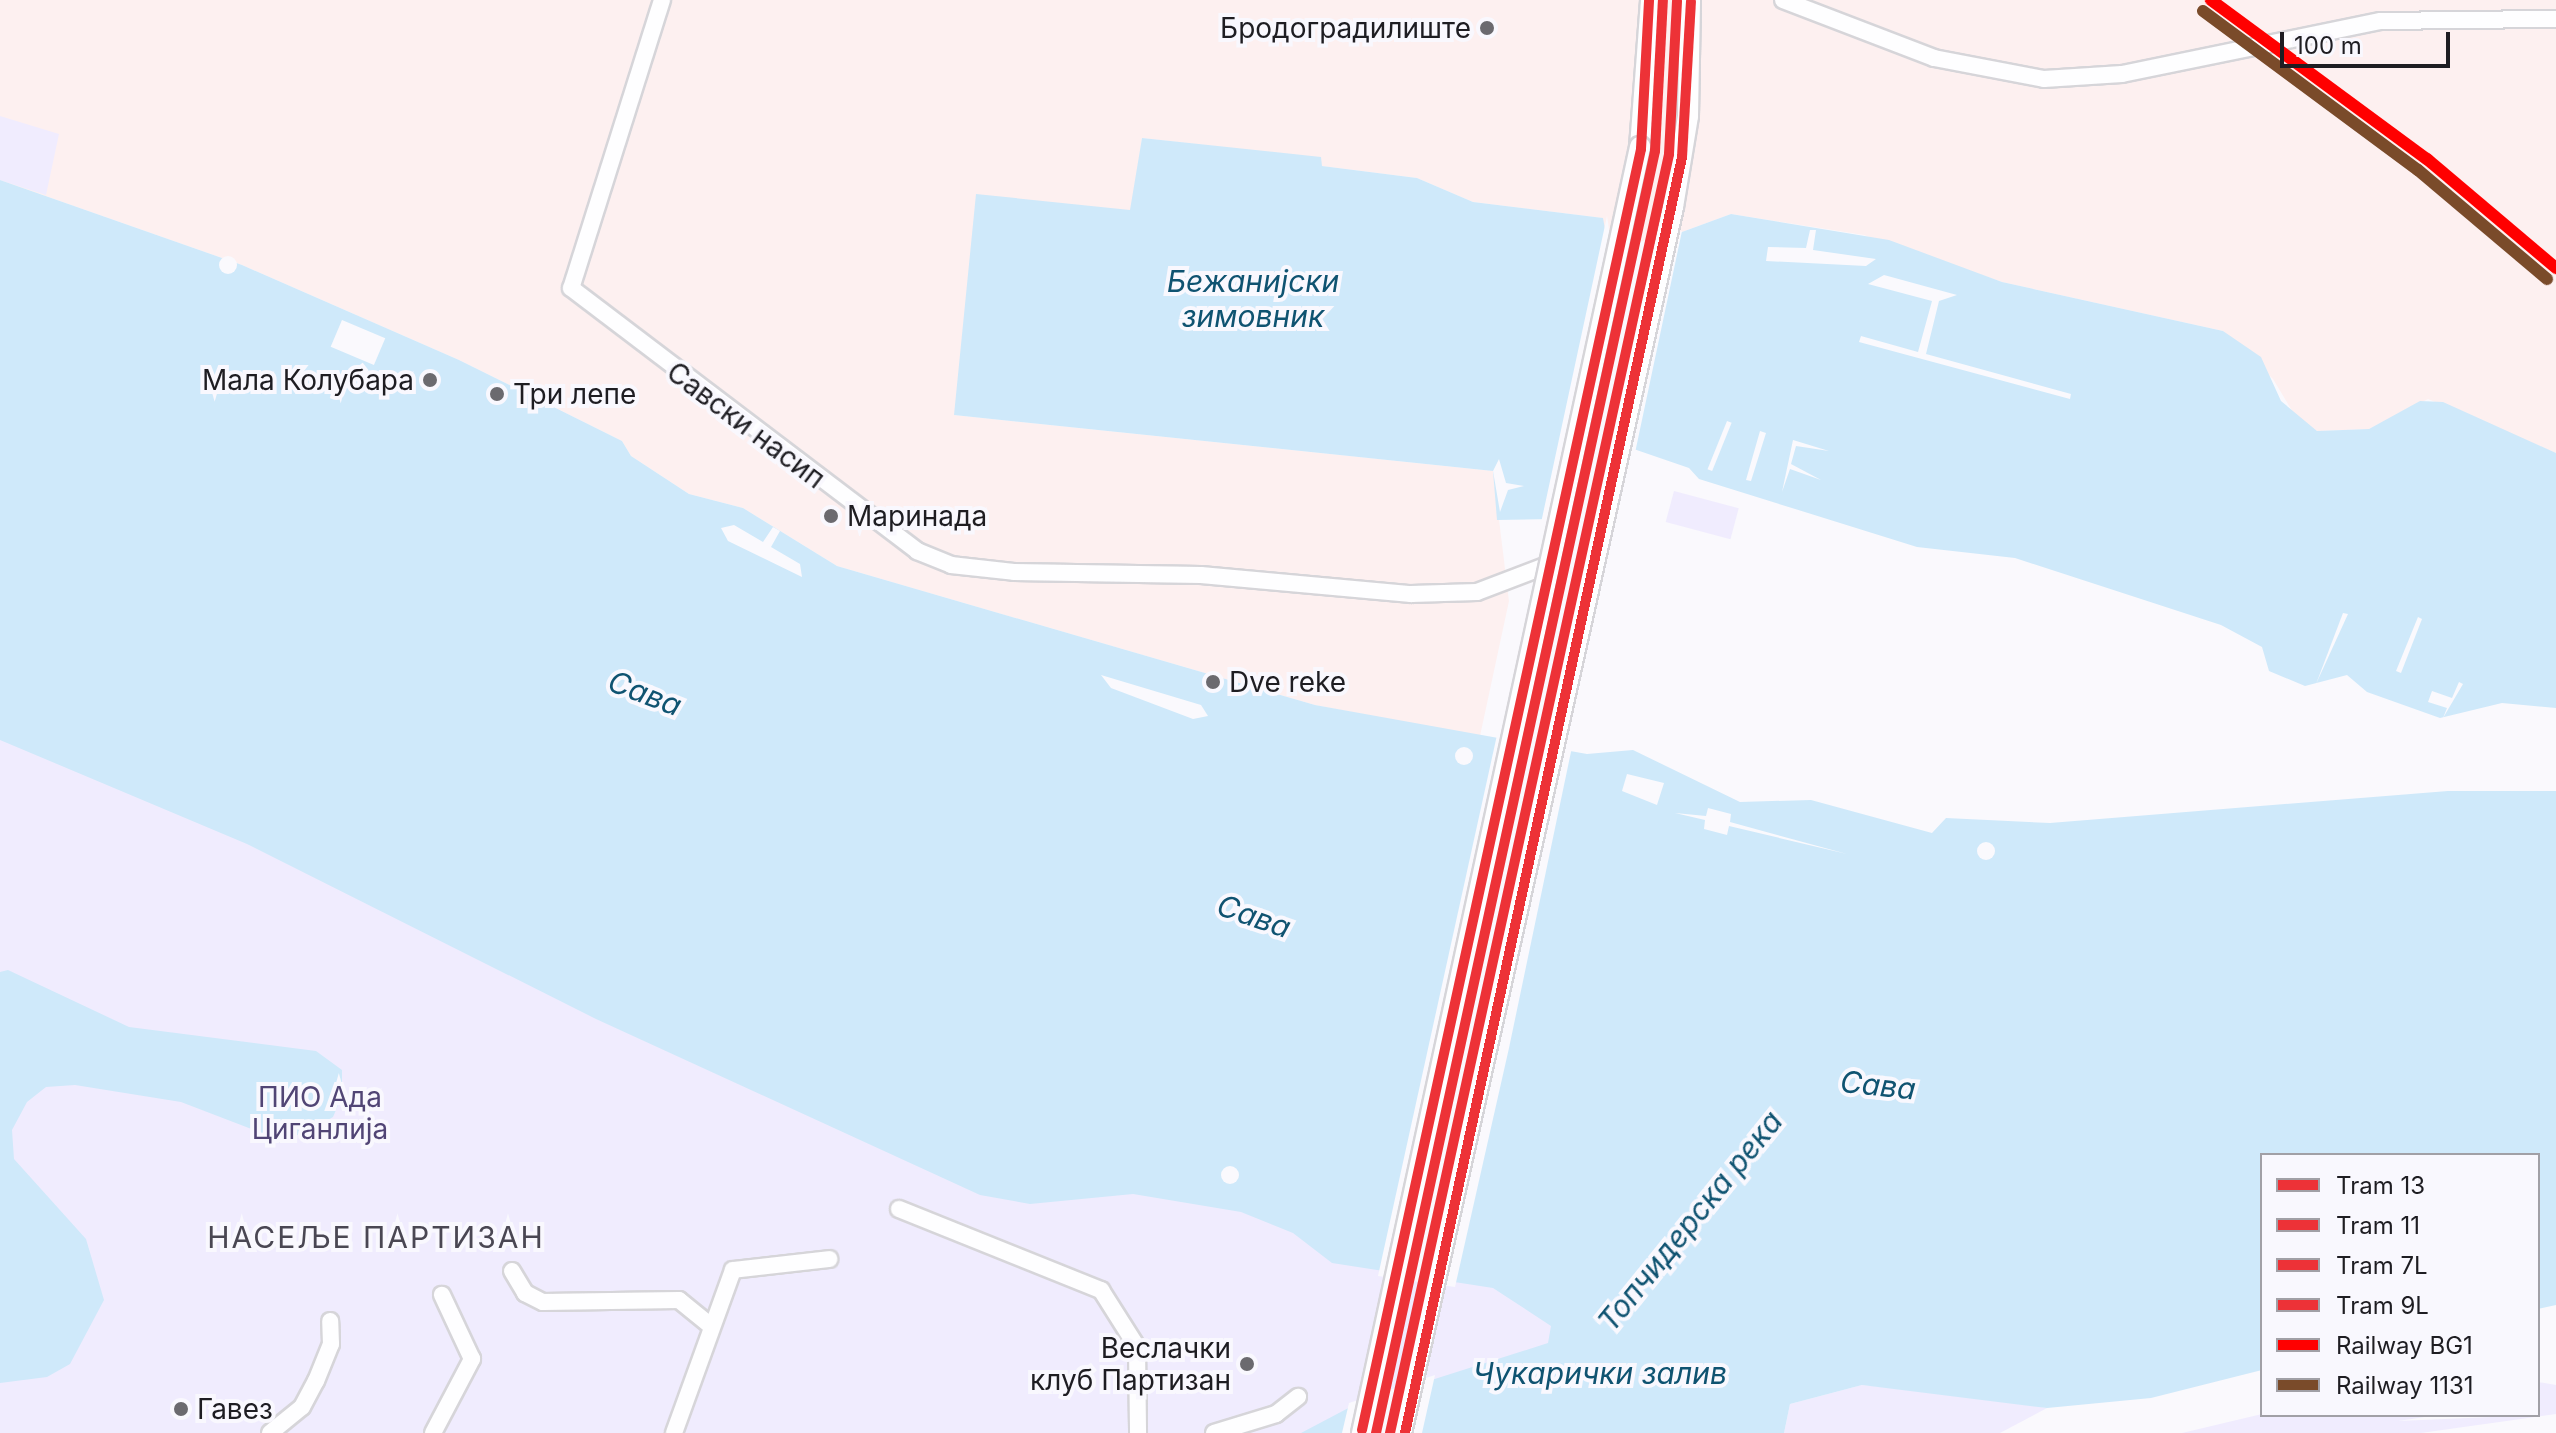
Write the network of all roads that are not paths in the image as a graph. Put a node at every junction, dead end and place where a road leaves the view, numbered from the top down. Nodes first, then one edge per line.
1 (662, 0) edge
2 (1651, 0) edge
3 (1690, 0) edge
4 (1783, 0) edge
5 (2556, 19) edge
6 (1558, 561) dead end
7 (899, 1209) dead end
8 (829, 1259) dead end
9 (512, 1271) dead end
10 (442, 1295) dead end
11 (330, 1321) dead end
12 (710, 1325) junction
13 (1298, 1397) dead end
14 (270, 1433) edge
15 (433, 1433) edge
16 (674, 1433) edge
17 (1138, 1433) edge
18 (1214, 1433) edge
19 (1362, 1433) edge
20 (1401, 1433) edge

1 - 6 street, Савски насип
2 - 19 main road, bridge
3 - 20 main road
4 - 5 street
7 - 17 street
8 - 12 street
9 - 12 street
10 - 15 street
11 - 14 street
12 - 16 street
13 - 18 street

